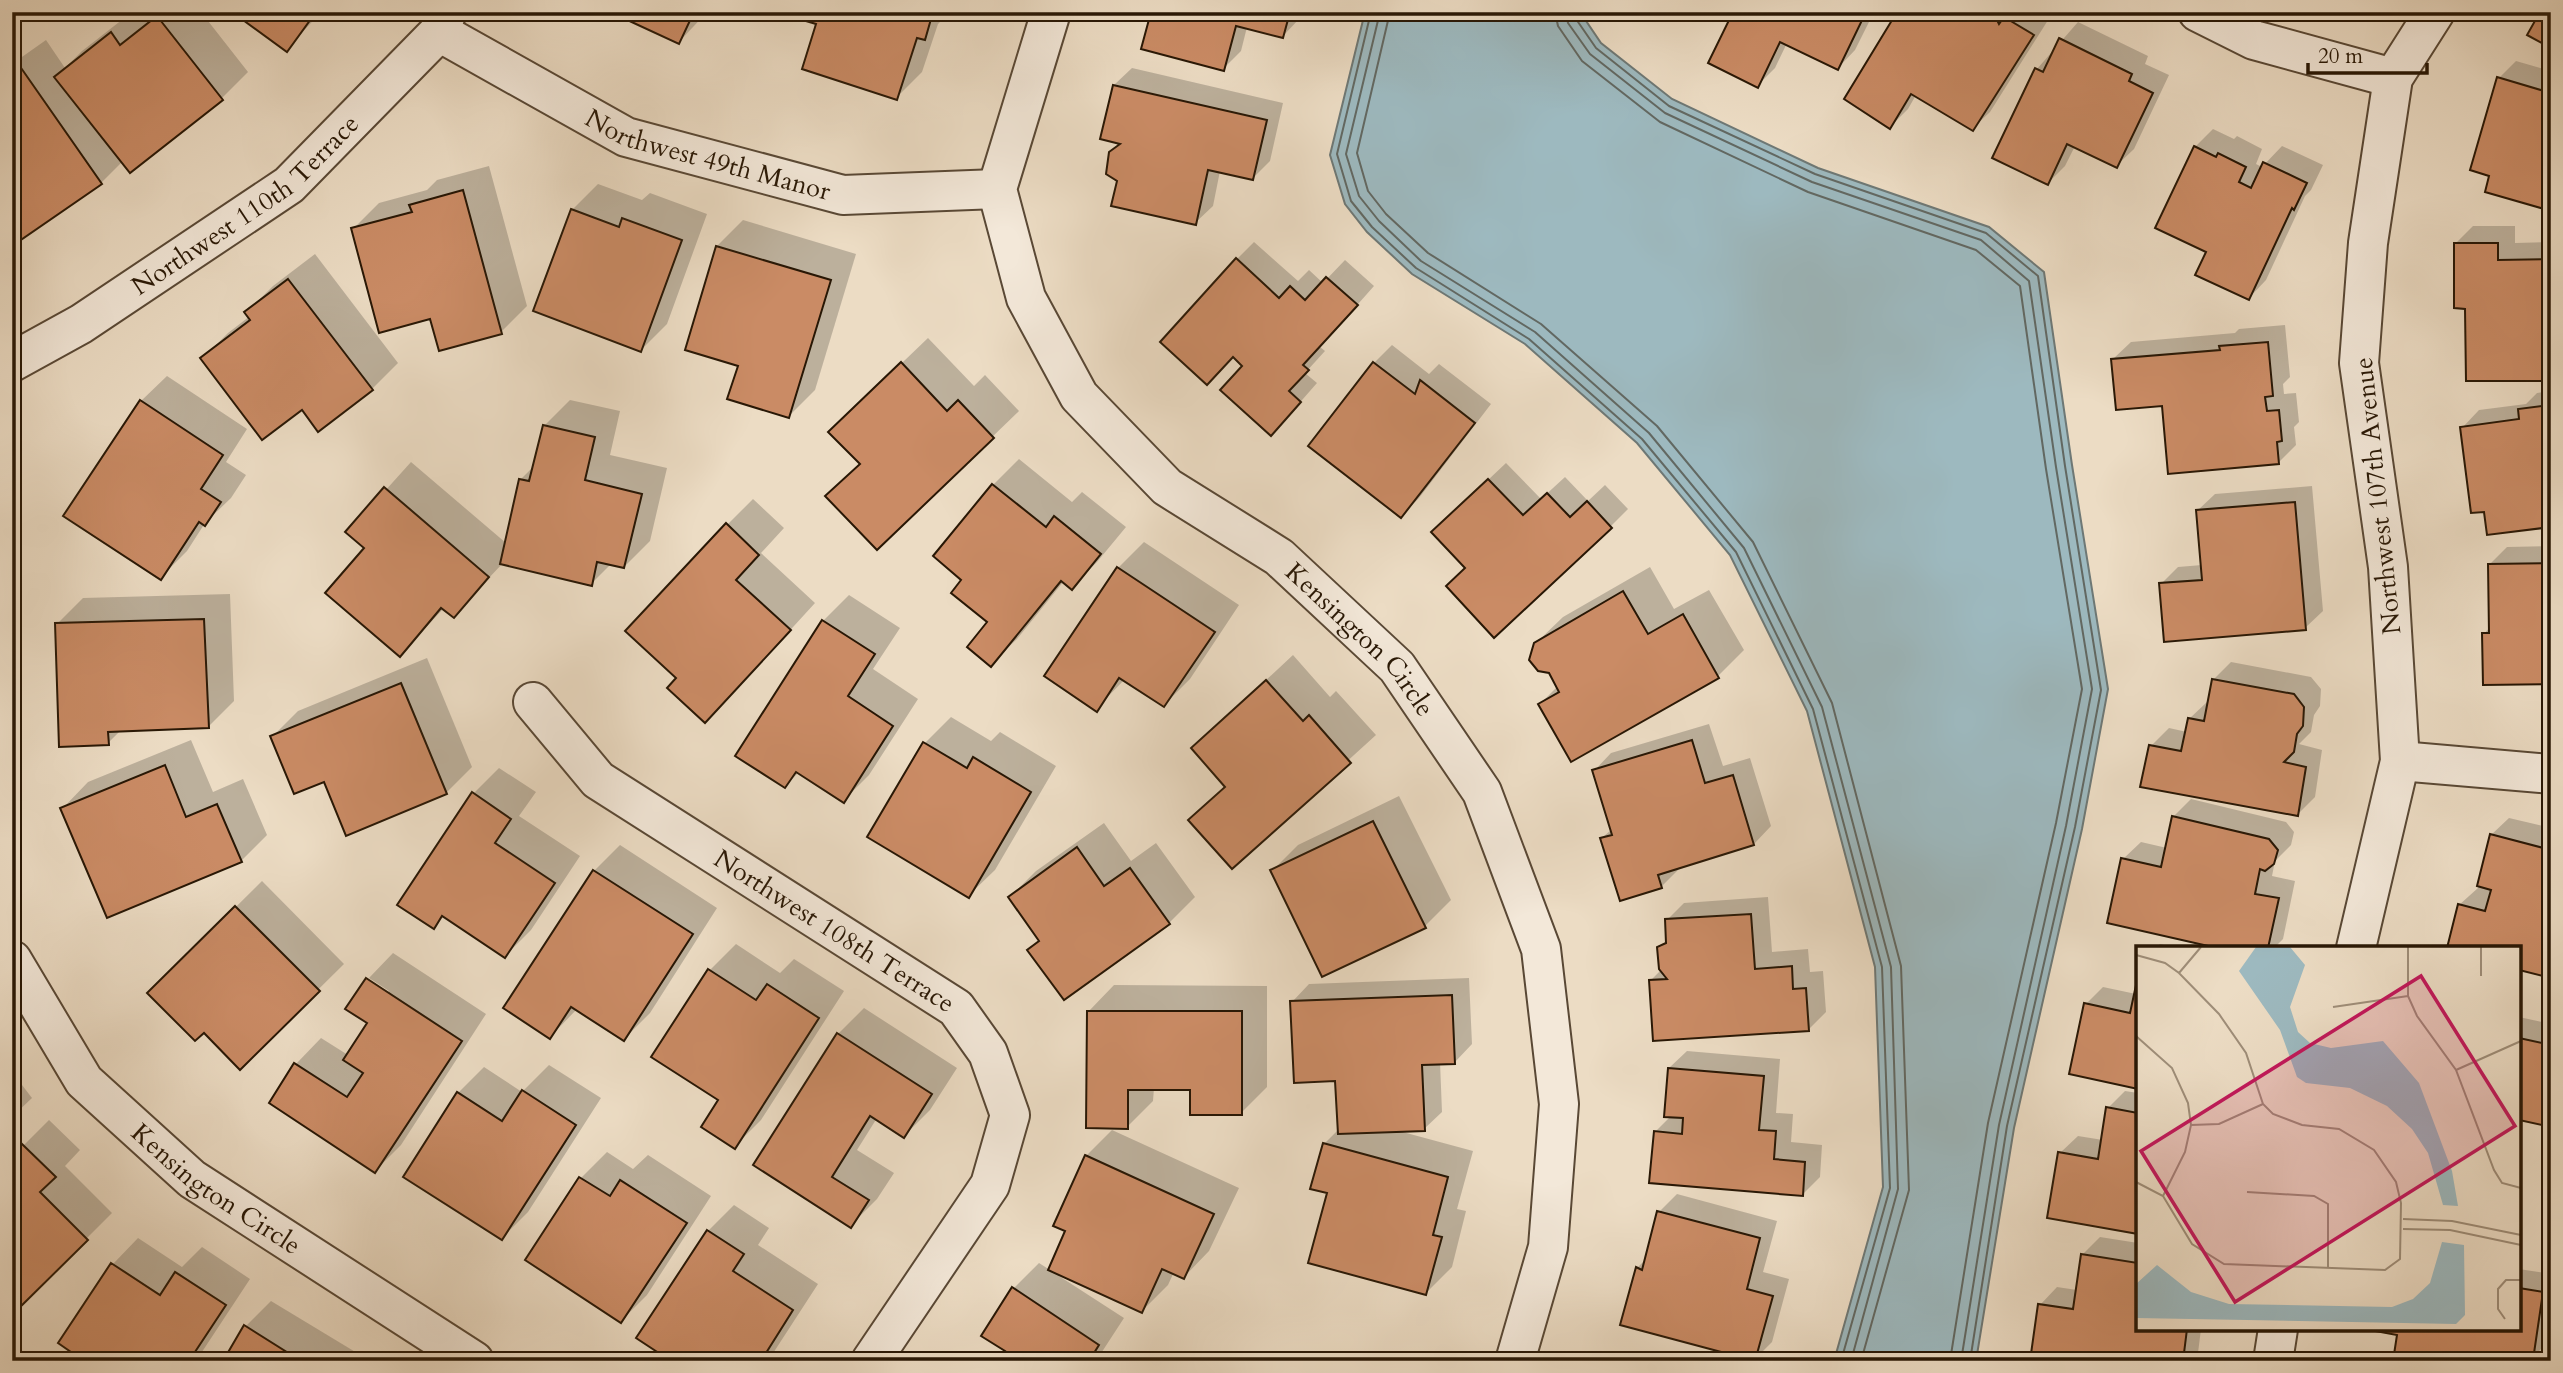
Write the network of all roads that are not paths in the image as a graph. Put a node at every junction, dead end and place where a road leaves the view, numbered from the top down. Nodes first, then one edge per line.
1 (1051, 12) edge
2 (2198, 12) edge
3 (2435, 12) edge
4 (443, 22) edge
5 (2393, 78) junction
6 (998, 189) junction
7 (12, 362) edge
8 (533, 702) dead end
9 (2400, 761) junction
10 (2551, 774) edge
11 (2356, 946) edge
12 (12, 960) edge
13 (2278, 1331) edge
14 (474, 1361) edge
15 (871, 1361) edge
16 (1515, 1361) edge
17 (2273, 1361) edge

1 - 6 street
2 - 5 street
3 - 5 street, Northwest 107th Avenue
4 - 6 street, Northwest 49th Manor
4 - 7 street, Northwest 110th Terrace
5 - 9 street, Northwest 107th Avenue
6 - 16 street, Kensington Circle
8 - 15 street, Northwest 108th Terrace
9 - 10 street
9 - 11 street, Northwest 107th Avenue
12 - 14 street, Kensington Circle
13 - 17 street

